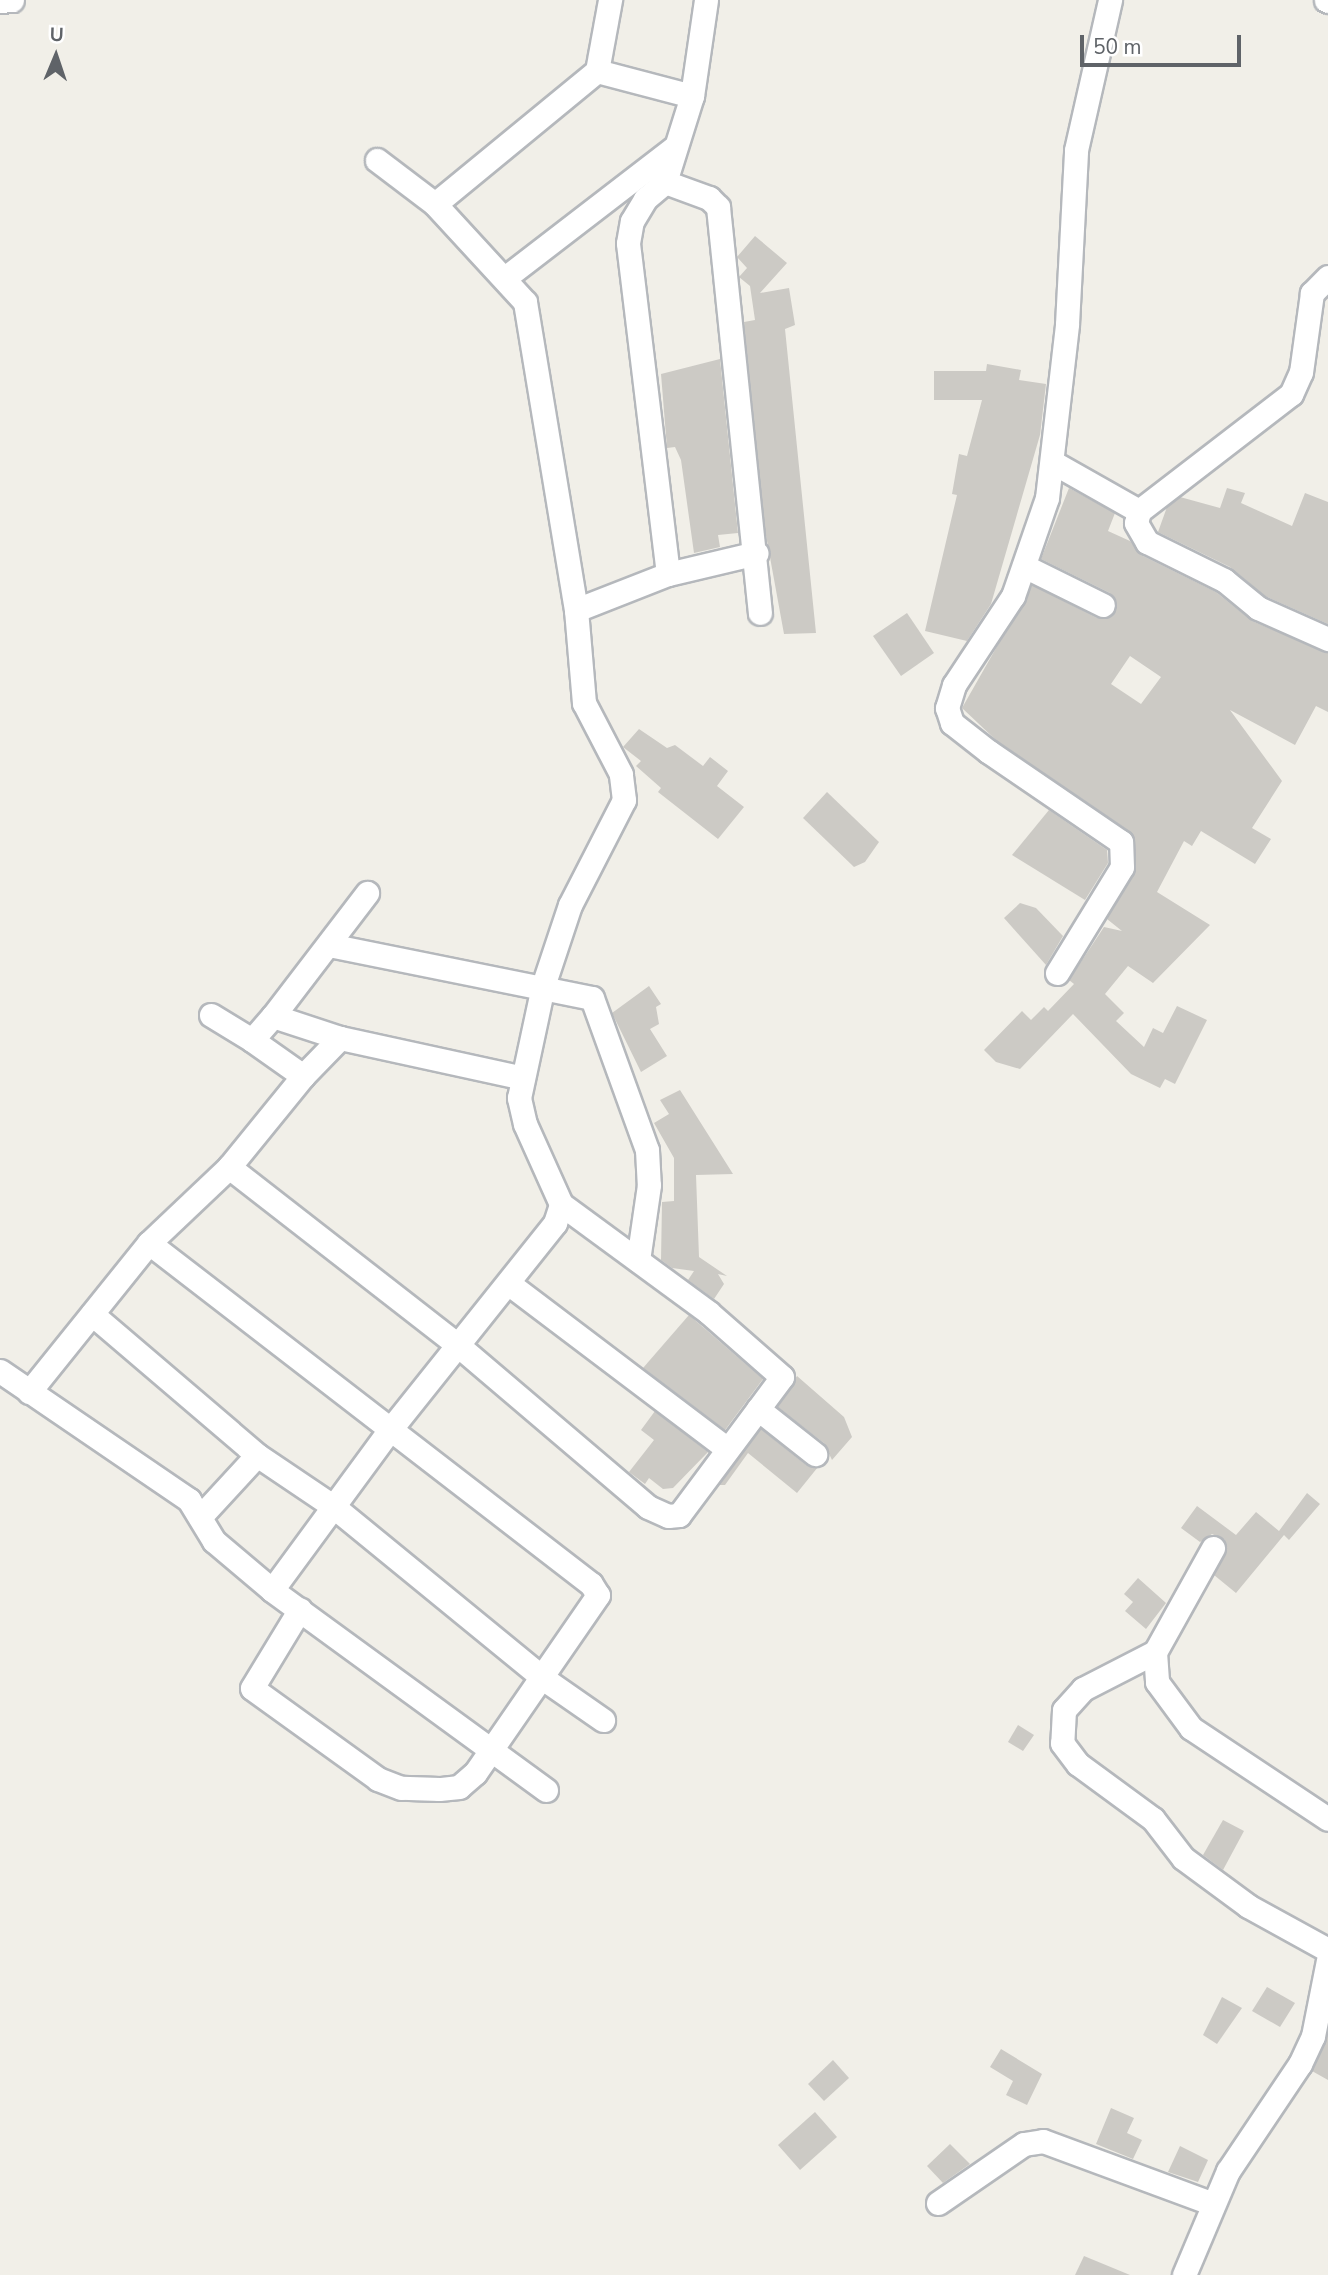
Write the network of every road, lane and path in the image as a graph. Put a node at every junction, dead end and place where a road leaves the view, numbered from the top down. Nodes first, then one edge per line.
1 (12, 0) edge
2 (610, 0) edge
3 (706, 0) edge
4 (1110, 0) edge
5 (0, 1) edge
6 (597, 71) junction
7 (692, 96) junction
8 (675, 147) junction
9 (377, 160) dead end
10 (665, 182) junction
11 (435, 204) junction
12 (506, 277) junction
13 (1328, 277) edge
14 (1054, 463) junction
15 (1139, 511) junction
16 (757, 553) junction
17 (1024, 566) junction
18 (668, 575) junction
19 (1103, 605) dead end
20 (576, 610) junction
21 (760, 613) dead end
22 (1328, 639) edge
23 (367, 893) dead end
24 (329, 945) junction
25 (1057, 973) dead end
26 (543, 986) junction
27 (211, 1015) dead end
28 (273, 1016) junction
29 (340, 1038) junction
30 (251, 1040) junction
31 (303, 1076) junction
32 (523, 1078) junction
33 (229, 1167) junction
34 (561, 1203) junction
35 (149, 1243) junction
36 (638, 1260) junction
37 (508, 1283) junction
38 (92, 1314) junction
39 (460, 1347) junction
40 (0, 1371) edge
41 (29, 1392) junction
42 (758, 1409) junction
43 (389, 1431) junction
44 (725, 1447) junction
45 (815, 1454) dead end
46 (257, 1455) junction
47 (334, 1507) junction
48 (200, 1517) junction
49 (1213, 1548) dead end
50 (272, 1590) junction
51 (300, 1609) junction
52 (1155, 1652) junction
53 (544, 1679) junction
54 (604, 1720) dead end
55 (490, 1750) junction
56 (546, 1790) dead end
57 (1328, 1819) edge
58 (1328, 1950) edge
59 (1328, 1960) edge
60 (939, 2203) dead end
61 (1213, 2204) junction
62 (1184, 2275) edge

1 - 5 street
2 - 6 street
3 - 7 street
4 - 14 street
6 - 7 street
6 - 11 street
7 - 8 street
8 - 10 street
8 - 12 street
9 - 11 street
10 - 16 street
10 - 18 street
11 - 12 street
12 - 20 street
13 - 15 street
14 - 15 street
14 - 17 street
15 - 22 street
16 - 18 street
16 - 21 street
17 - 19 street
17 - 25 street
18 - 20 street
20 - 26 street
23 - 24 street
24 - 26 street
24 - 28 street
26 - 32 street
26 - 36 street
27 - 30 street
28 - 29 street
28 - 30 street
29 - 31 street
29 - 32 street
30 - 31 street
31 - 33 street
32 - 34 street
33 - 35 street
33 - 39 street
34 - 36 street
34 - 37 street
35 - 38 street
35 - 43 street
36 - 42 street
37 - 39 street
37 - 44 street
38 - 41 street
38 - 46 street
39 - 43 street
39 - 44 street
40 - 41 street
41 - 48 street
42 - 44 street
42 - 45 street
43 - 47 street
43 - 53 street
46 - 47 street
46 - 48 street
47 - 50 street
47 - 53 street
48 - 50 street
49 - 52 street
50 - 51 street
51 - 55 street
51 - 55 street
52 - 57 street
52 - 58 street
53 - 54 street
53 - 55 street
55 - 56 street
59 - 61 street
60 - 61 street
61 - 62 street

